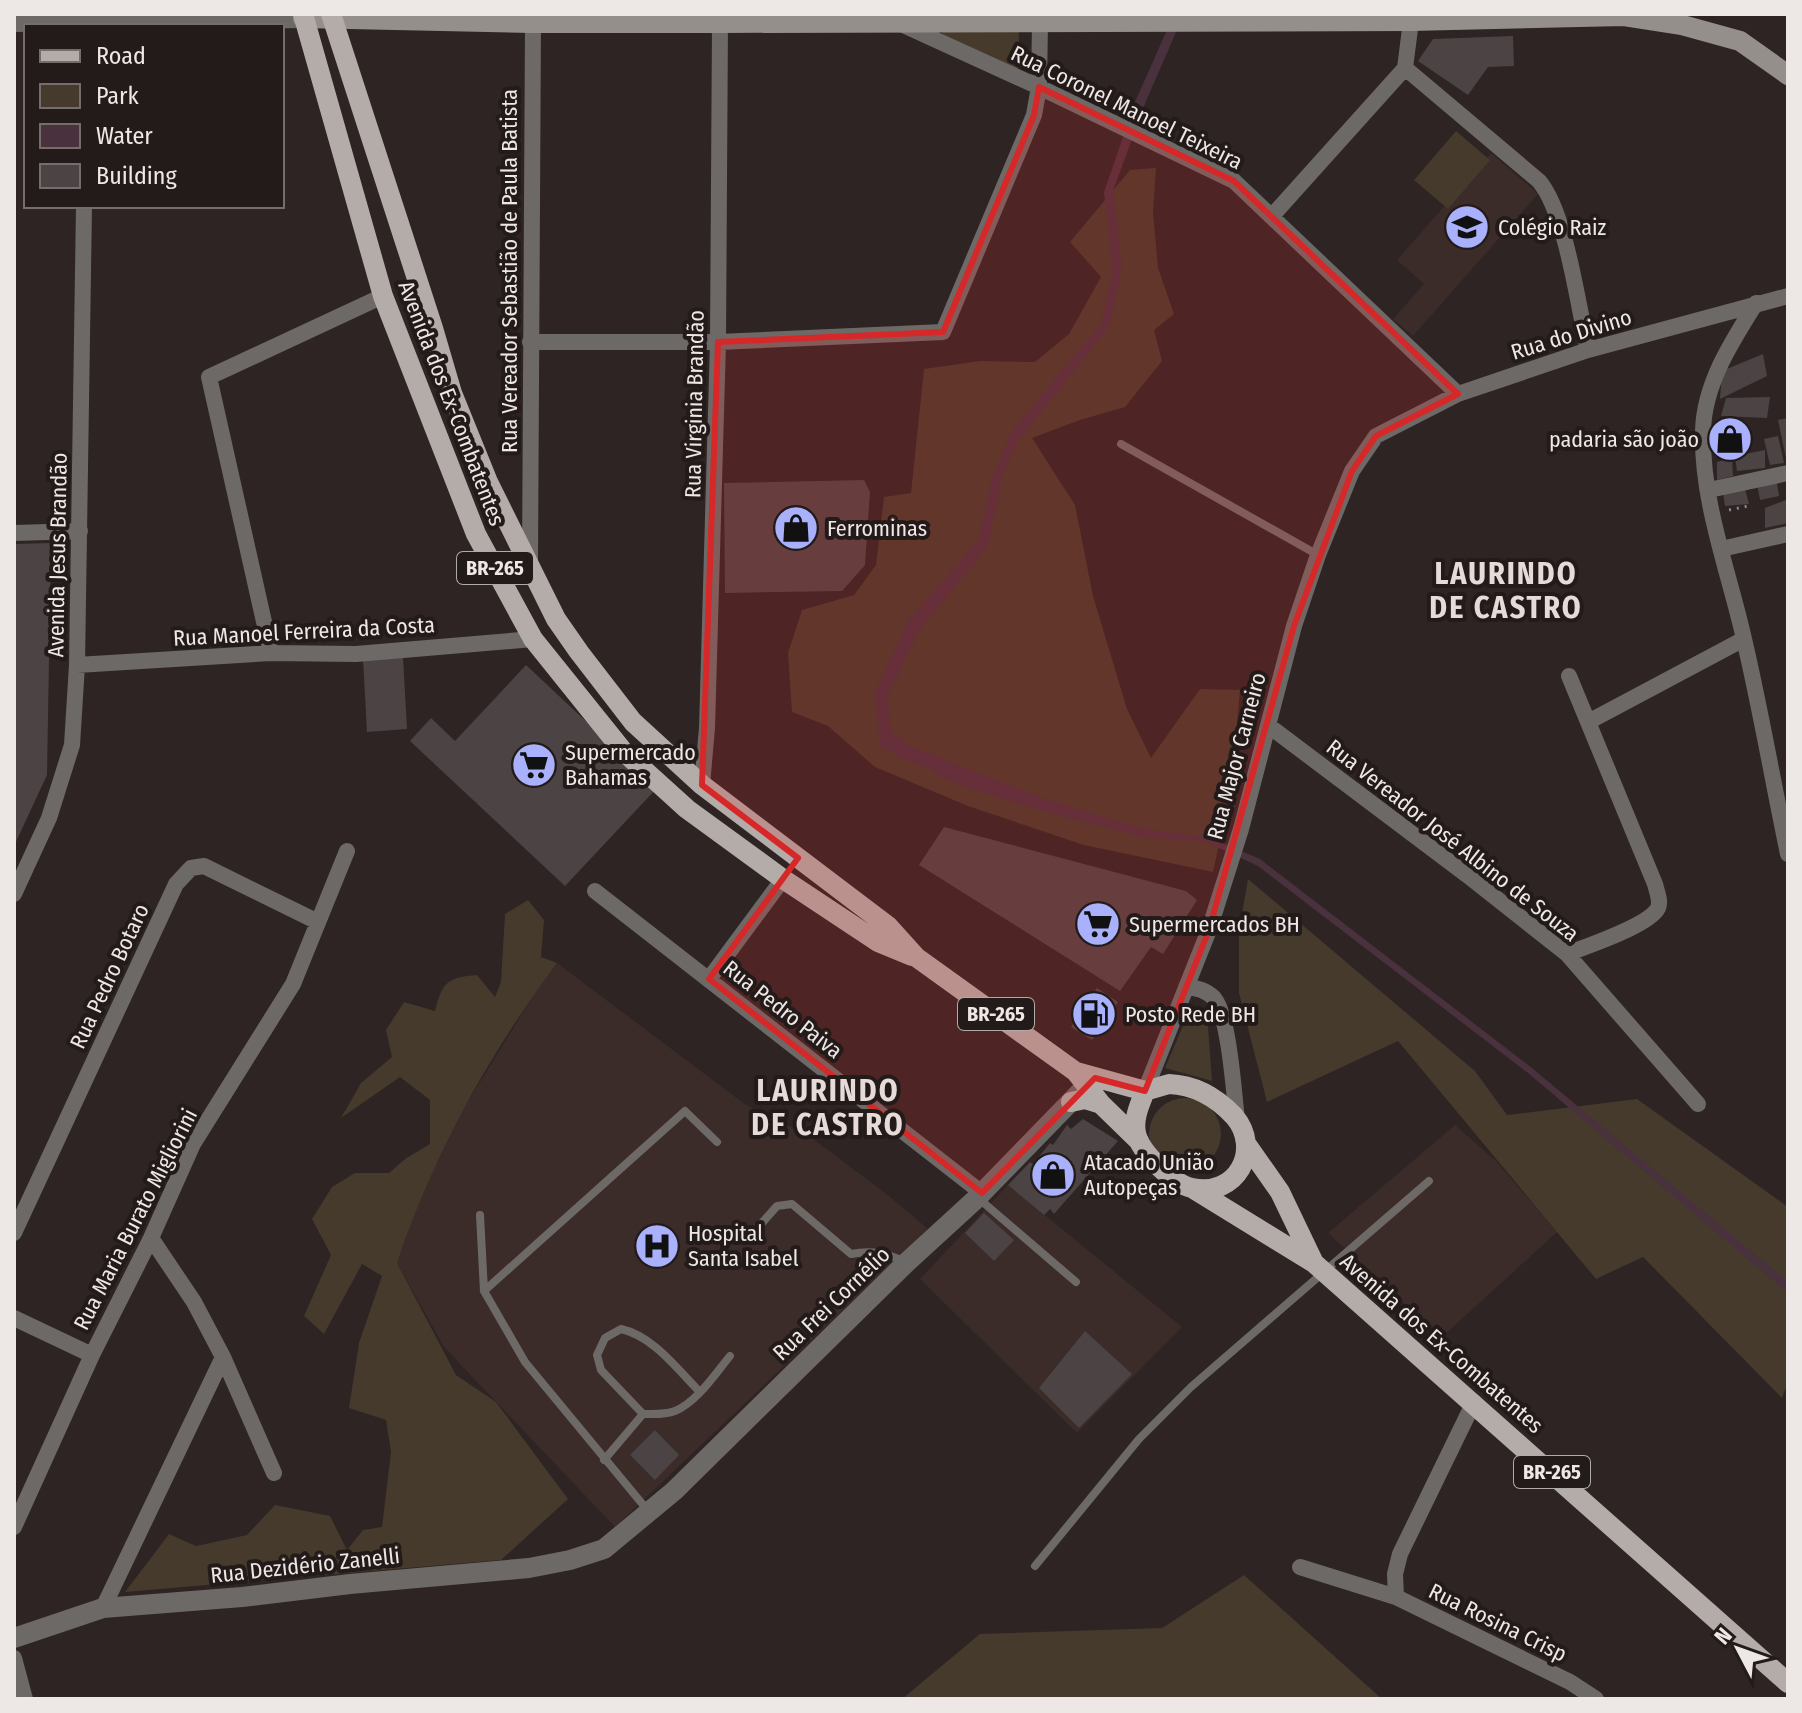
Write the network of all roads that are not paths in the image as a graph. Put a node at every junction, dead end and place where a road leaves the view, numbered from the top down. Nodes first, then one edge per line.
1 (304, 15) edge
2 (331, 16) edge
3 (114, 17) edge
4 (801, 18) edge
5 (1106, 18) edge
6 (1353, 18) edge
7 (23, 20) edge
8 (544, 20) edge
9 (1682, 20) edge
10 (1411, 21) junction
11 (896, 22) junction
12 (1040, 22) junction
13 (87, 23) edge
14 (720, 23) junction
15 (1405, 68) junction
16 (1788, 75) edge
17 (1039, 87) junction
18 (84, 208) edge
19 (1272, 216) junction
20 (383, 296) junction
21 (1788, 296) edge
22 (1756, 303) junction
23 (530, 342) junction
24 (718, 342) junction
25 (1588, 350) junction
26 (1458, 394) junction
27 (1376, 436) joint
28 (1121, 444) dead end
29 (1788, 473) edge
30 (1709, 490) junction
31 (80, 531) junction
32 (14, 533) edge
33 (1788, 534) edge
34 (1721, 549) junction
35 (1318, 555) junction
36 (530, 568) junction
37 (533, 639) junction
38 (1744, 639) junction
39 (271, 653) junction
40 (77, 665) junction
41 (1569, 676) dead end
42 (1588, 722) junction
43 (1269, 726) junction
44 (702, 785) junction
45 (347, 851) dead end
46 (1788, 854) edge
47 (783, 879) junction
48 (595, 891) dead end
49 (14, 894) edge
50 (318, 922) junction
51 (1567, 954) junction
52 (916, 957) junction
53 (709, 979) junction
54 (1186, 987) junction
55 (1085, 1079) junction
56 (1145, 1091) junction
57 (1071, 1102) junction
58 (1101, 1104) junction
59 (1698, 1104) dead end
60 (1237, 1120) junction
61 (1139, 1141) junction
62 (717, 1142) dead end
63 (1247, 1145) junction
64 (1429, 1181) dead end
65 (1192, 1188) junction
66 (980, 1195) junction
67 (480, 1215) dead end
68 (14, 1233) edge
69 (753, 1233) dead end
70 (151, 1238) junction
71 (906, 1263) junction
72 (1319, 1268) junction
73 (1076, 1282) dead end
74 (484, 1291) junction
75 (14, 1318) edge
76 (92, 1355) junction
77 (730, 1356) dead end
78 (223, 1357) junction
79 (699, 1391) junction
80 (1474, 1402) junction
81 (643, 1414) junction
82 (604, 1460) junction
83 (274, 1473) dead end
84 (650, 1513) junction
85 (14, 1527) edge
86 (604, 1549) joint
87 (1035, 1566) dead end
88 (1300, 1567) dead end
89 (1396, 1597) junction
90 (103, 1608) junction
91 (14, 1638) edge
92 (14, 1658) edge
93 (1788, 1683) edge
94 (25, 1699) edge
95 (1596, 1699) edge

1 - 2 main road
1 - 3 street
1 - 20 main road, Avenida dos Ex-Combatentes / BR-265
2 - 8 main road
2 - 36 main road, Avenida dos Ex-Combatentes / BR-265
3 - 13 street
4 - 11 main road
4 - 14 main road
5 - 6 main road
5 - 12 main road
6 - 10 main road
7 - 13 street
8 - 14 main road
8 - 23 street, Rua Vereador Sebastião de Paula Batista
9 - 10 main road
9 - 16 main road
10 - 15 street
11 - 12 main road
11 - 17 street, Rua Coronel Manoel Teixeira
12 - 17 street
14 - 24 street, Rua Virginia Brandão
15 - 19 street
15 - 25 street
17 - 19 street, Rua Coronel Manoel Teixeira
17 - 24 street
18 - 31 street, Avenida Jesus Brandão
19 - 26 street, Rua Coronel Manoel Teixeira
20 - 37 main road, Avenida dos Ex-Combatentes / BR-265
20 - 39 street
21 - 22 street, Rua do Divino
22 - 25 street, Rua do Divino
22 - 30 street
23 - 24 street
23 - 36 street, Rua Vereador Sebastião de Paula Batista
24 - 44 street, Rua Virginia Brandão
25 - 26 street, Rua do Divino
26 - 27 street, Rua do Divino
27 - 35 street, Rua Major Carneiro
28 - 35 lane
29 - 30 street
30 - 34 street
31 - 32 street
31 - 40 street, Avenida Jesus Brandão
33 - 34 street
34 - 38 street
35 - 43 street, Rua Major Carneiro
36 - 44 main road, Avenida dos Ex-Combatentes / BR-265
37 - 39 street, Rua Manoel Ferreira da Costa
37 - 47 main road, Avenida dos Ex-Combatentes / BR-265
38 - 42 street
38 - 46 street
39 - 40 street, Rua Manoel Ferreira da Costa
40 - 49 street, Avenida Jesus Brandão
41 - 42 street
42 - 51 street
43 - 51 street, Rua Vereador José Albino de Souza
43 - 54 street, Rua Major Carneiro
44 - 52 main road, Avenida dos Ex-Combatentes / BR-265
45 - 50 street, Rua Maria Burato Migliorini
47 - 52 main road, Avenida dos Ex-Combatentes / BR-265
47 - 53 street
48 - 53 street, Rua Pedro Paiva
50 - 68 street, Rua Pedro Botaro
50 - 70 street, Rua Maria Burato Migliorini
51 - 59 street, Rua Vereador José Albino de Souza
52 - 55 main road, Avenida dos Ex-Combatentes / BR-265
53 - 66 street, Rua Pedro Paiva
54 - 56 street, Rua Major Carneiro
54 - 60 street
55 - 56 main road, Avenida dos Ex-Combatentes / BR-265
55 - 57 street, Rua Frei Cornélio
55 - 58 main road, Avenida dos Ex-Combatentes / BR-265
56 - 60 main road, BR-265
56 - 61 main road
57 - 58 main road
57 - 66 street, Rua Frei Cornélio
58 - 61 main road, Avenida dos Ex-Combatentes / BR-265
60 - 63 main road, BR-265
61 - 65 main road, BR-265
62 - 74 lane
63 - 65 main road
63 - 72 main road, Avenida dos Ex-Combatentes / BR-265
64 - 72 lane
65 - 72 main road, Avenida dos Ex-Combatentes / BR-265
66 - 71 street, Rua Frei Cornélio
66 - 73 lane
67 - 74 lane
69 - 71 lane
70 - 76 street, Rua Maria Burato Migliorini
70 - 78 street
71 - 84 street, Rua Frei Cornélio
72 - 80 main road, Avenida dos Ex-Combatentes / BR-265
72 - 87 lane
74 - 82 lane
75 - 76 street
76 - 85 street, Rua Maria Burato Migliorini
77 - 79 lane
78 - 83 street
78 - 90 street
79 - 81 lane
79 - 81 lane
80 - 89 street, Rua Rosina Crisp
80 - 93 main road, Avenida dos Ex-Combatentes / BR-265
81 - 82 lane
82 - 84 lane
84 - 86 street, Rua Frei Cornélio
86 - 90 street, Rua Dezidério Zanelli
88 - 89 street
89 - 95 street, Rua Rosina Crisp
90 - 91 street, Rua Dezidério Zanelli
92 - 94 street

